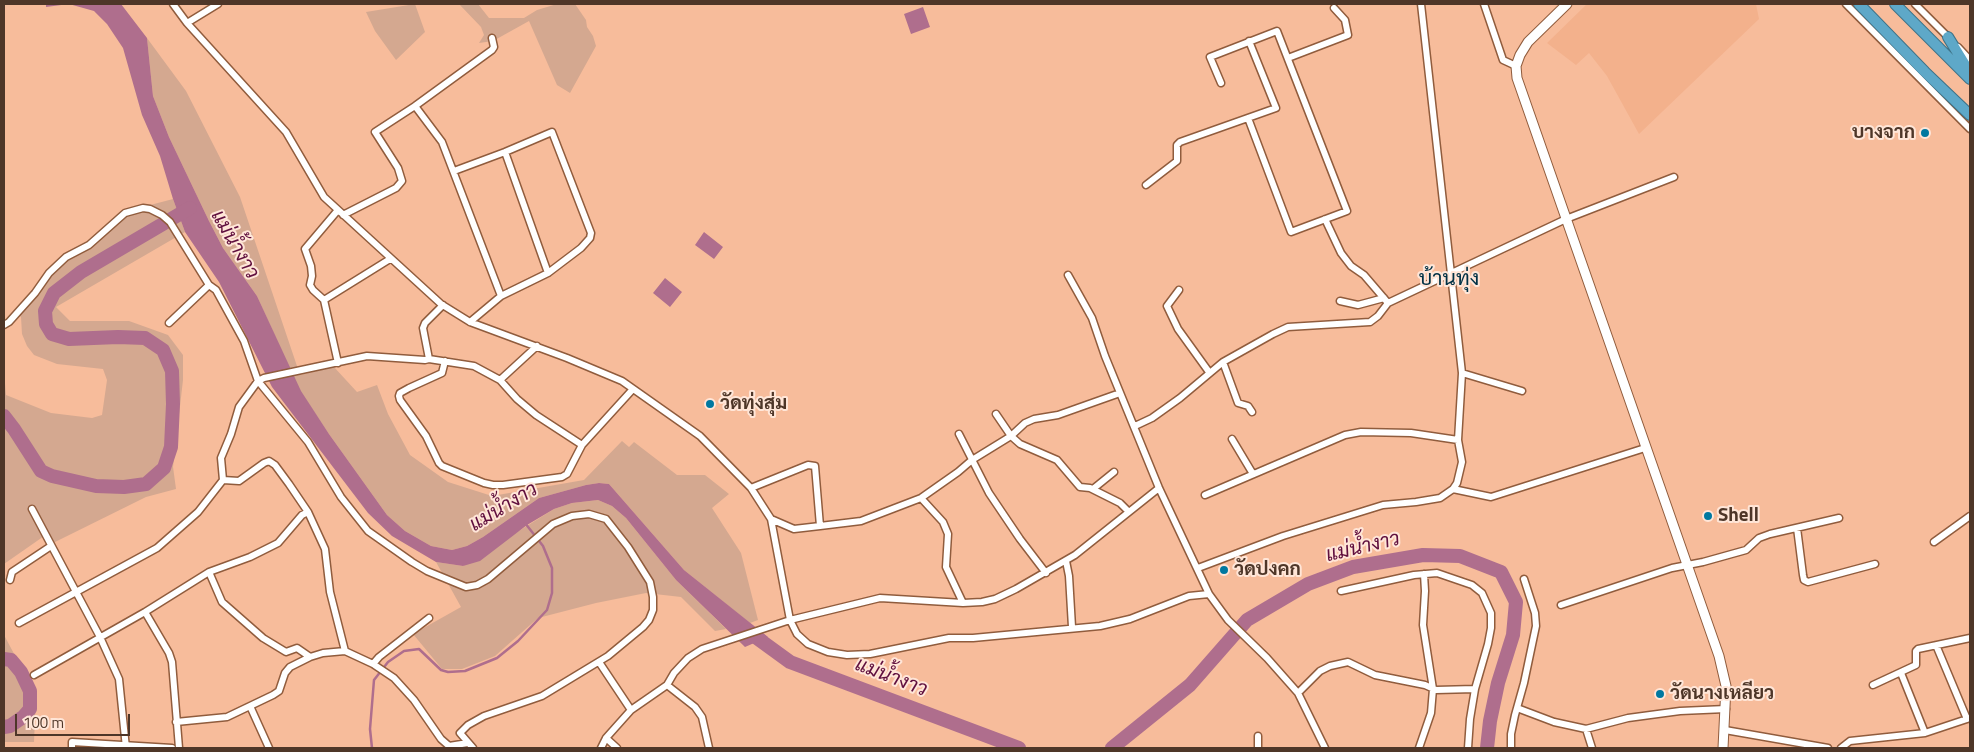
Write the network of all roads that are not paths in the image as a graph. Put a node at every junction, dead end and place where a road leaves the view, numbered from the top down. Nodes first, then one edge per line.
1 (173, 4) edge
2 (218, 4) edge
3 (1421, 4) edge
4 (1484, 4) edge
5 (1567, 4) edge
6 (1846, 4) edge
7 (1858, 4) edge
8 (1895, 4) edge
9 (1915, 4) edge
10 (1334, 8) dead end
11 (187, 23) junction
12 (492, 38) dead end
13 (1948, 38) junction
14 (1249, 41) junction
15 (1288, 58) junction
16 (1970, 60) edge
17 (1516, 66) junction
18 (1970, 73) edge
19 (1970, 79) edge
20 (1221, 83) dead end
21 (415, 106) junction
22 (1970, 115) edge
23 (1248, 118) junction
24 (1970, 129) edge
25 (506, 152) junction
26 (454, 171) junction
27 (1674, 177) dead end
28 (1146, 185) dead end
29 (340, 212) junction
30 (1325, 219) junction
31 (1566, 219) junction
32 (390, 259) junction
33 (548, 273) junction
34 (1068, 275) dead end
35 (1451, 275) junction
36 (209, 285) junction
37 (1179, 290) dead end
38 (501, 296) junction
39 (324, 300) junction
40 (1386, 300) junction
41 (1340, 301) dead end
42 (443, 305) junction
43 (470, 322) junction
44 (169, 323) dead end
45 (4, 325) edge
46 (537, 346) junction
47 (430, 359) junction
48 (445, 361) junction
49 (1223, 362) junction
50 (338, 363) junction
51 (1209, 372) junction
52 (1462, 372) junction
53 (261, 379) junction
54 (500, 380) junction
55 (633, 389) junction
56 (1522, 391) dead end
57 (1120, 393) junction
58 (1252, 412) dead end
59 (996, 414) dead end
60 (1135, 426) junction
61 (959, 434) dead end
62 (1011, 436) junction
63 (1232, 439) dead end
64 (1458, 440) junction
65 (582, 445) junction
66 (1645, 448) junction
67 (972, 460) junction
68 (1114, 472) dead end
69 (1253, 474) junction
70 (223, 480) junction
71 (750, 488) junction
72 (1158, 488) junction
73 (1093, 489) junction
74 (1453, 489) junction
75 (1204, 495) dead end
76 (921, 498) junction
77 (32, 509) dead end
78 (1128, 511) junction
79 (308, 512) junction
80 (1970, 516) edge
81 (771, 518) junction
82 (1839, 518) dead end
83 (820, 526) junction
84 (1797, 528) junction
85 (1934, 542) dead end
86 (51, 546) junction
87 (1066, 561) junction
88 (1875, 564) dead end
89 (1687, 566) junction
90 (1198, 568) junction
91 (209, 572) junction
92 (1046, 573) junction
93 (1424, 574) junction
94 (1524, 579) dead end
95 (10, 580) dead end
96 (1341, 591) dead end
97 (76, 592) junction
98 (1209, 594) junction
99 (963, 603) junction
100 (1561, 605) dead end
101 (145, 612) junction
102 (429, 618) dead end
103 (790, 620) junction
104 (19, 623) dead end
105 (1072, 627) junction
106 (100, 637) junction
107 (1970, 638) edge
108 (1936, 645) junction
109 (344, 651) junction
110 (310, 657) junction
111 (599, 662) junction
112 (375, 665) junction
113 (1901, 672) junction
114 (34, 675) dead end
115 (1873, 684) dead end
116 (667, 685) junction
117 (1433, 689) junction
118 (1475, 690) junction
119 (1298, 693) junction
120 (250, 706) junction
121 (1517, 708) junction
122 (1726, 709) junction
123 (631, 710) junction
124 (1969, 718) edge
125 (176, 722) junction
126 (1586, 729) junction
127 (1725, 730) junction
128 (1925, 733) junction
129 (1258, 736) dead end
130 (606, 738) junction
131 (470, 745) edge
132 (126, 747) edge
133 (72, 748) edge
134 (172, 748) edge
135 (179, 748) edge
136 (269, 748) edge
137 (601, 748) edge
138 (618, 748) edge
139 (709, 748) edge
140 (1258, 748) edge
141 (1325, 748) edge
142 (1420, 748) edge
143 (1468, 748) edge
144 (1511, 748) edge
145 (1592, 748) edge
146 (1723, 748) edge
147 (1828, 748) edge
148 (1841, 748) edge

1 - 11 street
2 - 11 street
3 - 35 street
4 - 17 street
5 - 17 main road
6 - 24 street
7 - 22 highway
8 - 19 highway
9 - 13 street
10 - 15 street
11 - 29 street
12 - 21 street
13 - 16 street
13 - 18 highway
14 - 15 street
14 - 20 street
14 - 23 street
15 - 30 street
17 - 31 main road
21 - 26 street
21 - 29 street
23 - 28 street
23 - 30 street
25 - 26 street
25 - 33 street
25 - 33 street
26 - 38 street
27 - 31 street
29 - 32 street
29 - 39 street
30 - 40 street
31 - 35 street
31 - 66 main road
32 - 39 street
32 - 42 street
33 - 38 street
34 - 57 street
35 - 40 street
35 - 52 street
36 - 44 street
36 - 45 street
36 - 53 street
37 - 51 street
38 - 43 street
39 - 50 street
40 - 41 street
40 - 49 street
42 - 43 street
42 - 47 street
43 - 46 street
46 - 54 street
46 - 55 street
47 - 48 street
47 - 50 street
48 - 54 street
48 - 65 street
49 - 51 street
49 - 58 street
50 - 53 street
51 - 60 street
52 - 56 street
52 - 64 street
53 - 70 street
53 - 111 street
54 - 65 street
55 - 65 street
55 - 71 street
57 - 60 street
57 - 62 street
59 - 62 street
60 - 72 street
61 - 67 street
62 - 67 street
62 - 73 street
63 - 69 street
64 - 69 street
64 - 74 street
66 - 74 street
66 - 89 main road
67 - 76 street
67 - 92 street
68 - 73 street
69 - 75 street
70 - 79 street
70 - 97 street
71 - 81 street
71 - 83 street
72 - 78 street
72 - 90 street
73 - 78 street
74 - 90 street
76 - 83 street
76 - 99 street
77 - 86 street
78 - 87 street
79 - 91 street
79 - 109 street
80 - 85 street
81 - 83 street
81 - 103 street
82 - 84 street
84 - 88 street
84 - 89 street
86 - 95 street
86 - 97 street
87 - 92 street
87 - 105 street
89 - 100 street
89 - 122 main road
90 - 98 street
91 - 101 street
91 - 110 street
92 - 99 street
93 - 96 street
93 - 117 street
93 - 118 street
94 - 121 street
97 - 104 street
97 - 106 street
98 - 105 street
98 - 119 street
99 - 103 street
101 - 106 street
101 - 125 street
102 - 112 street
103 - 105 street
103 - 116 street
106 - 114 street
106 - 132 street
107 - 108 street
108 - 113 street
108 - 124 street
109 - 110 street
109 - 112 street
110 - 120 street
111 - 123 street
111 - 131 street
112 - 131 street
113 - 115 street
113 - 128 street
116 - 123 street
116 - 139 street
117 - 118 street
117 - 119 street
117 - 142 street
118 - 143 street
119 - 141 street
120 - 125 street
120 - 136 street
121 - 126 street
121 - 144 street
122 - 126 street
122 - 127 main road
123 - 130 street
124 - 128 street
125 - 135 street
126 - 145 street
127 - 146 main road
127 - 147 street
128 - 148 street
129 - 140 street
130 - 137 street
130 - 138 street
132 - 133 street
132 - 134 street

